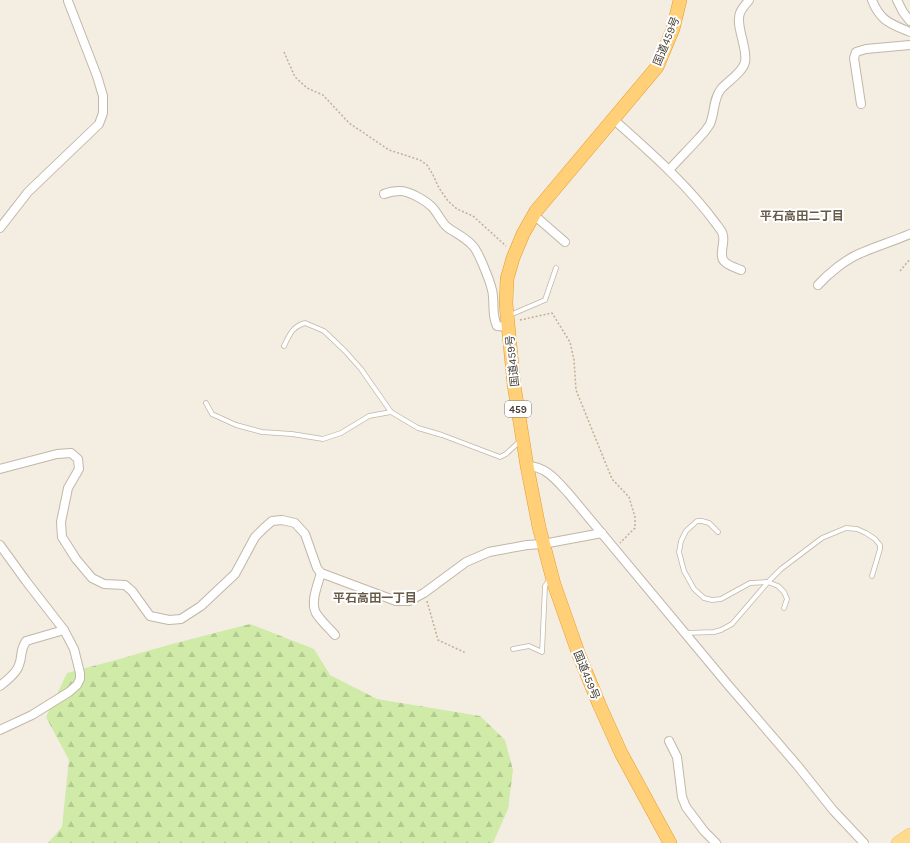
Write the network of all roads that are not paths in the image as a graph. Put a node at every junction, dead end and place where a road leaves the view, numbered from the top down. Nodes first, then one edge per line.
1 (68, 0) edge
2 (680, 0) edge
3 (749, 0) edge
4 (872, 0) edge
5 (896, 0) edge
6 (910, 21) edge
7 (910, 32) edge
8 (910, 44) edge
9 (861, 104) dead end
10 (613, 119) junction
11 (669, 170) junction
12 (384, 194) dead end
13 (534, 215) junction
14 (0, 228) edge
15 (910, 234) edge
16 (565, 242) dead end
17 (556, 268) dead end
18 (741, 270) dead end
19 (818, 285) dead end
20 (508, 322) junction
21 (284, 346) dead end
22 (206, 403) dead end
23 (391, 412) junction
24 (523, 438) junction
25 (527, 466) junction
26 (0, 469) edge
27 (718, 532) dead end
28 (602, 533) junction
29 (543, 544) junction
30 (0, 545) edge
31 (321, 572) junction
32 (552, 576) junction
33 (872, 576) dead end
34 (768, 582) junction
35 (784, 608) dead end
36 (64, 630) junction
37 (685, 633) junction
38 (335, 635) dead end
39 (513, 649) dead end
40 (0, 686) edge
41 (0, 730) edge
42 (669, 741) dead end
43 (910, 836) edge
44 (670, 843) edge
45 (716, 843) edge
46 (864, 843) edge
47 (898, 843) edge

1 - 14 street
2 - 10 highway, 国道459号 / 459
3 - 11 street
4 - 7 street
5 - 6 street
8 - 9 street
10 - 11 street
10 - 13 highway, 国道459号 / 459
11 - 18 street
12 - 20 street
13 - 16 street
13 - 20 highway, 国道459号 / 459
15 - 19 street
17 - 20 lane
20 - 24 highway, 国道459号 / 459
21 - 23 lane
22 - 23 lane
23 - 24 lane
24 - 25 highway, 国道459号 / 459
25 - 28 street
25 - 29 highway, 国道459号 / 459
26 - 31 street
27 - 34 lane
28 - 29 street
28 - 37 street
29 - 31 street
29 - 32 highway, 国道459号 / 459
30 - 36 street
31 - 38 street
32 - 39 lane
32 - 44 highway, 国道459号 / 459
33 - 34 lane
34 - 35 lane
34 - 37 lane
36 - 40 street
36 - 41 street
37 - 46 street
42 - 45 street
43 - 47 main road

